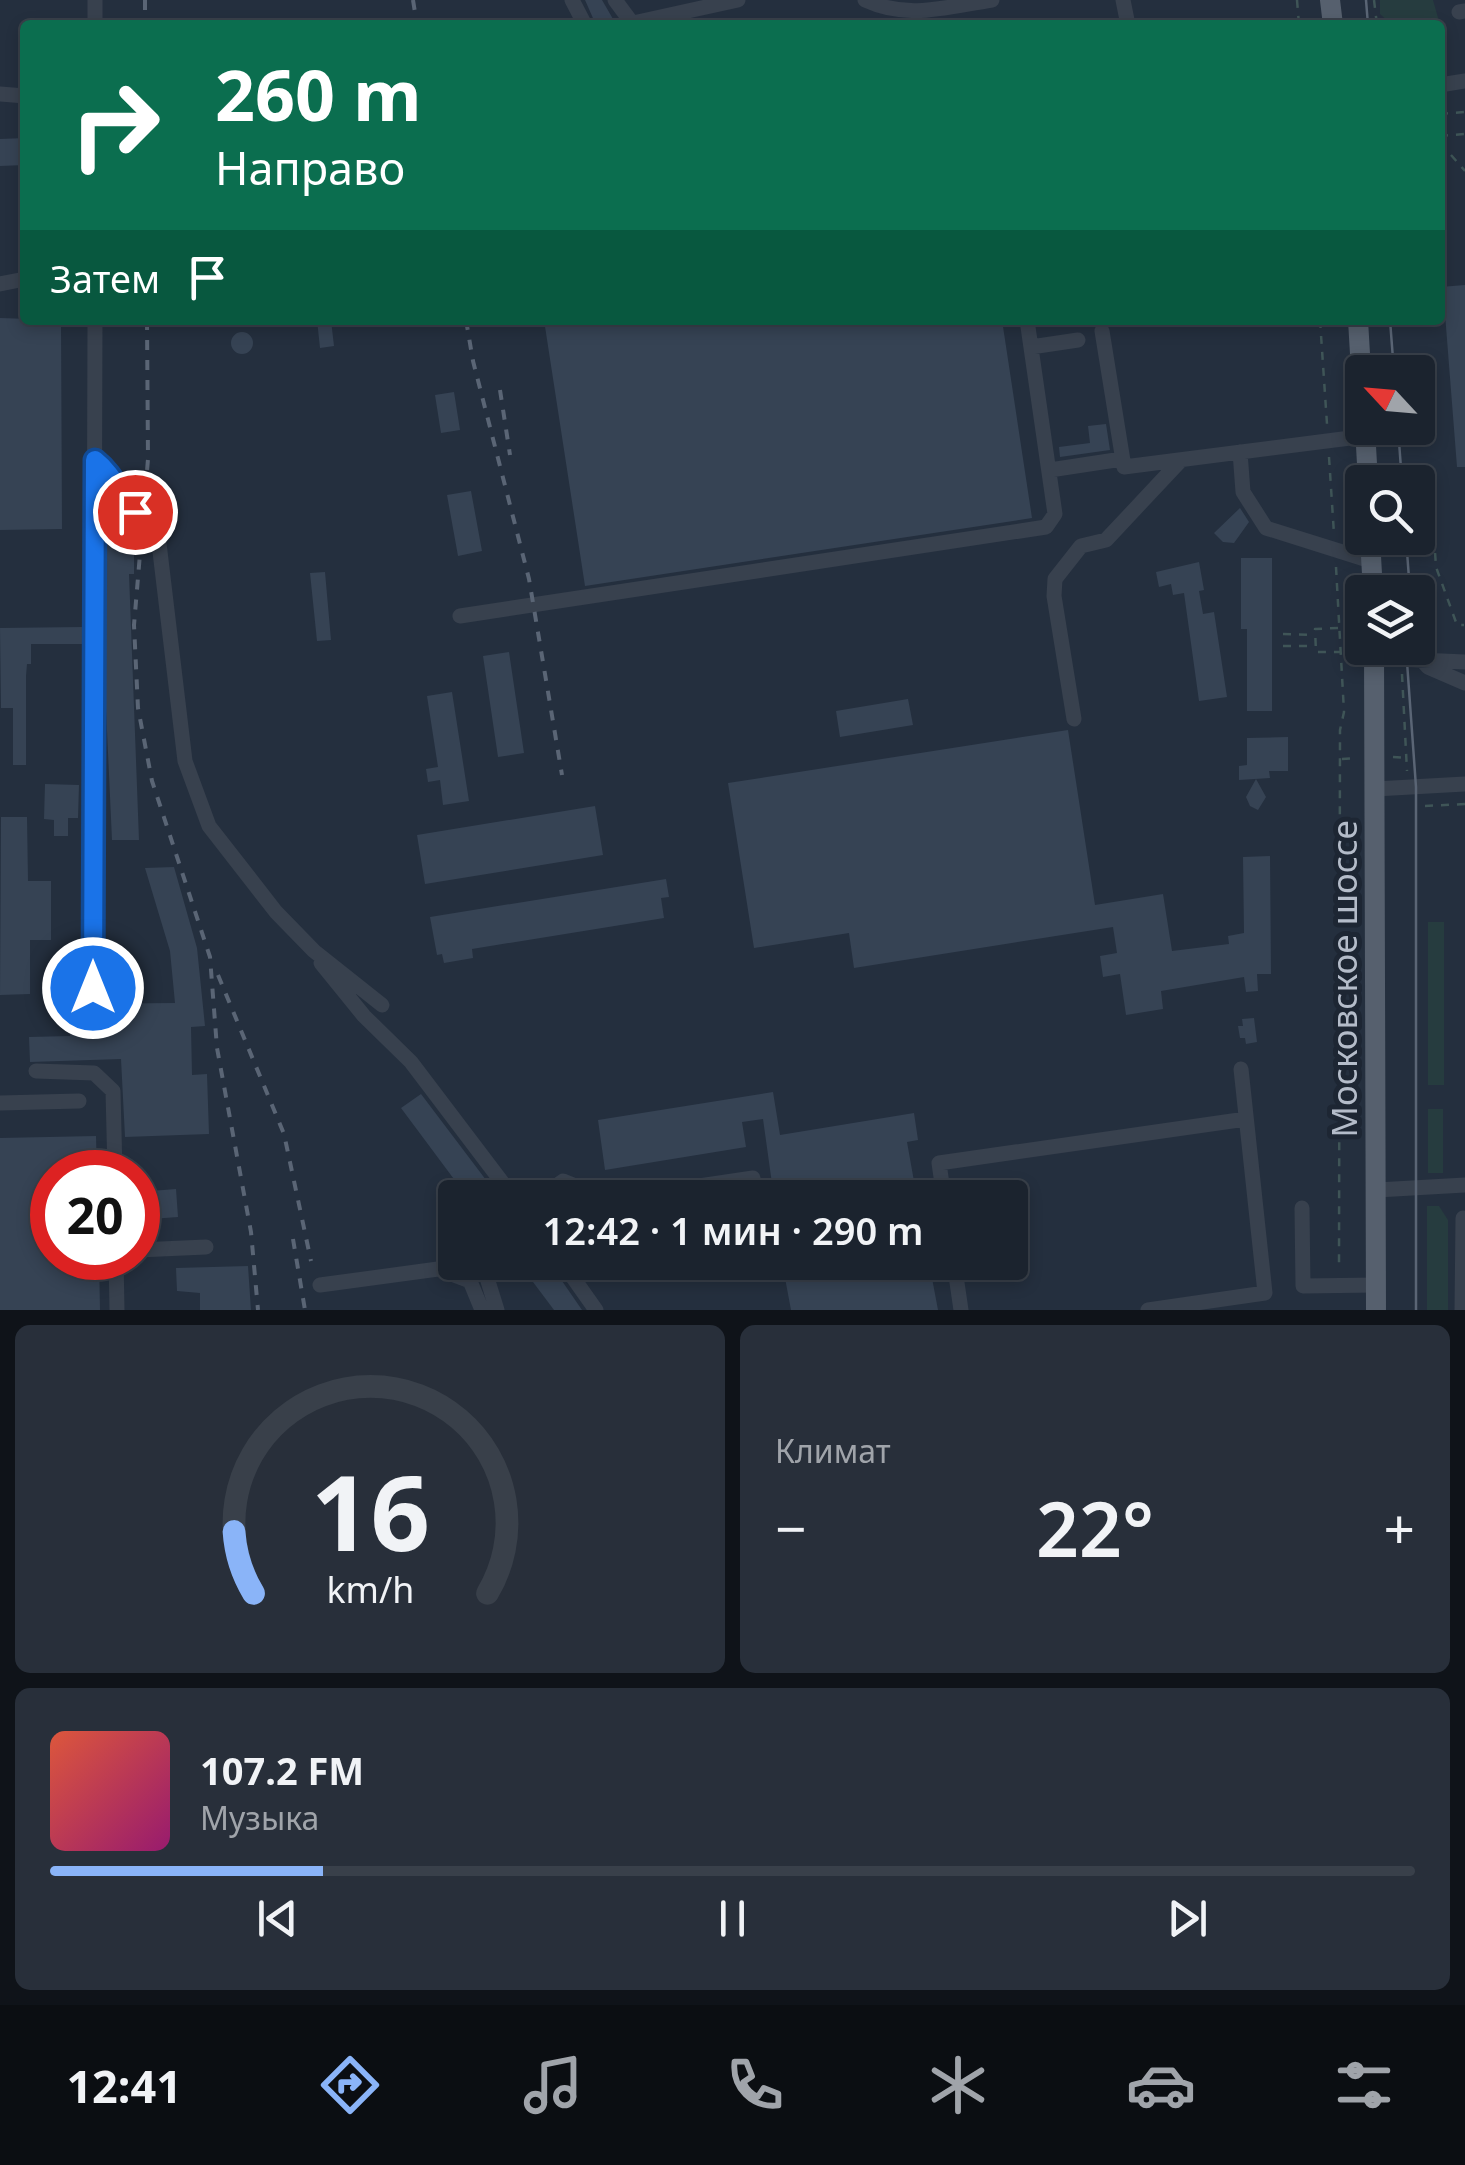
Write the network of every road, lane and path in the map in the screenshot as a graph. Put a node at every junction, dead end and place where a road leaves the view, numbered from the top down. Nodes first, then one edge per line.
1 (738, 0) edge
2 (865, 0) edge
3 (992, 0) edge
4 (646, 20) edge
5 (1451, 155) dead end
6 (1465, 171) edge
7 (95, 325) edge
8 (1028, 325) edge
9 (1320, 325) edge
10 (1358, 325) edge
11 (1102, 331) dead end
12 (1078, 340) dead end
13 (1031, 347) junction
14 (1360, 355) edge
15 (1345, 437) edge
16 (1328, 441) junction
17 (1240, 452) junction
18 (1122, 459) junction
19 (95, 460) junction
20 (1181, 460) junction
21 (1050, 470) junction
22 (1334, 549) junction
23 (1435, 552) edge
24 (1371, 555) edge
25 (1371, 561) junction
26 (1371, 575) edge
27 (460, 616) dead end
28 (1464, 625) edge
29 (1339, 628) junction
30 (1284, 634) dead end
31 (1315, 635) junction
32 (1284, 646) dead end
33 (1315, 646) junction
34 (1340, 652) junction
35 (1435, 661) edge
36 (1465, 662) edge
37 (1375, 665) edge
38 (1401, 665) edge
39 (1426, 665) edge
40 (1465, 683) edge
41 (1074, 719) dead end
42 (1393, 757) dead end
43 (1358, 758) dead end
44 (1406, 758) junction
45 (1340, 760) junction
46 (1465, 784) edge
47 (1408, 787) junction
48 (1375, 789) junction
49 (1465, 804) edge
50 (1425, 806) dead end
51 (314, 951) junction
52 (93, 988) dead end
53 (382, 1005) dead end
54 (1241, 1068) dead end
55 (36, 1071) dead end
56 (79, 1101) dead end
57 (0, 1103) edge
58 (1246, 1118) junction
59 (115, 1150) edge
60 (753, 1178) dead end
61 (500, 1180) edge
62 (740, 1180) edge
63 (942, 1180) edge
64 (1457, 1186) edge
65 (1376, 1190) junction
66 (1302, 1208) dead end
67 (1464, 1220) edge
68 (206, 1248) dead end
69 (160, 1249) edge
70 (117, 1280) edge
71 (488, 1280) edge
72 (575, 1280) edge
73 (957, 1280) edge
74 (320, 1285) dead end
75 (1376, 1285) junction
76 (1339, 1286) junction
77 (118, 1310) edge
78 (482, 1310) edge
79 (497, 1310) edge
80 (596, 1310) edge
81 (962, 1310) edge
82 (1151, 1310) edge
83 (1376, 1310) edge
84 (1462, 1310) edge

1 - 4 street
2 - 3 street
5 - 6 path
7 - 19 street
8 - 13 street
9 - 16 path
10 - 14 main road
11 - 18 street
12 - 13 street
13 - 21 street
15 - 16 street
16 - 17 street
16 - 22 path
17 - 20 street
17 - 22 street
18 - 20 street
18 - 21 street
19 - 51 street
19 - 52 street
20 - 41 street
21 - 27 street
22 - 25 street
22 - 29 path
23 - 28 path
24 - 25 main road
25 - 26 main road
29 - 31 path
29 - 34 path
30 - 31 path
31 - 33 path
32 - 33 path
33 - 34 path
34 - 45 path
35 - 36 street
37 - 48 main road, Московское шоссе
38 - 44 path
39 - 40 street
42 - 44 path
43 - 45 path
44 - 47 path
45 - 76 path
46 - 47 street
47 - 48 street
48 - 65 main road, Московское шоссе
49 - 50 path
51 - 53 street
51 - 61 street
54 - 58 street
55 - 59 street
56 - 57 street
58 - 63 street
58 - 82 street
60 - 62 street
64 - 65 street
64 - 67 street
65 - 75 main road, Московское шоссе
66 - 76 street
67 - 84 street
68 - 69 street
70 - 77 street
71 - 79 street
72 - 80 street
73 - 81 street
74 - 78 street
75 - 76 street
75 - 83 main road, Московское шоссе

